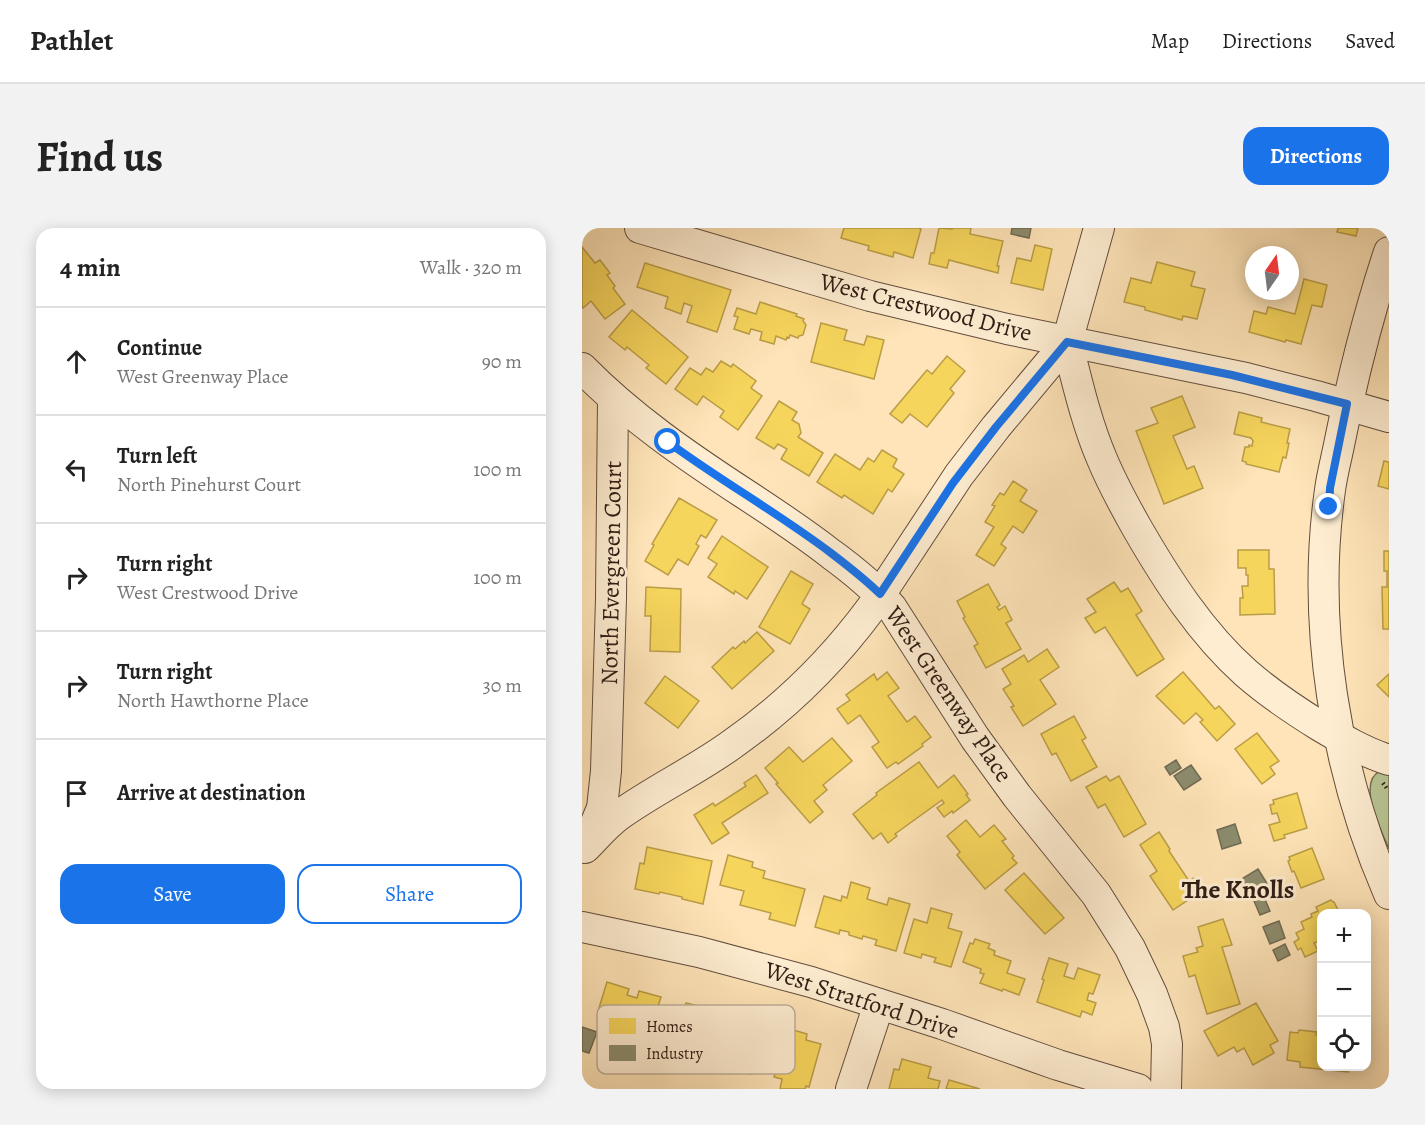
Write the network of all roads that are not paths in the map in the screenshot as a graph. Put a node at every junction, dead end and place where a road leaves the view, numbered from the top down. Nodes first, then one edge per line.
1 (640, 228) edge
2 (1099, 228) edge
3 (1389, 252) edge
4 (1067, 342) junction
5 (582, 368) edge
6 (613, 398) junction
7 (1347, 404) junction
8 (1389, 417) edge
9 (880, 594) junction
10 (1340, 737) junction
11 (1389, 759) edge
12 (583, 850) edge
13 (1389, 894) edge
14 (582, 927) edge
15 (879, 1004) junction
16 (850, 1089) edge
17 (1138, 1089) edge
18 (1166, 1089) edge

1 - 4 street, West Crestwood Drive
2 - 4 street
3 - 7 street
4 - 7 street, West Crestwood Drive
4 - 9 street
4 - 10 street
5 - 6 street, West Greenway Place
6 - 9 street, West Greenway Place
6 - 12 street, North Evergreen Court
7 - 8 street, West Crestwood Drive
7 - 10 street
9 - 12 street
9 - 18 street, West Greenway Place
10 - 11 street
10 - 13 street
14 - 15 street, West Stratford Drive
15 - 16 street
15 - 17 street, West Stratford Drive

